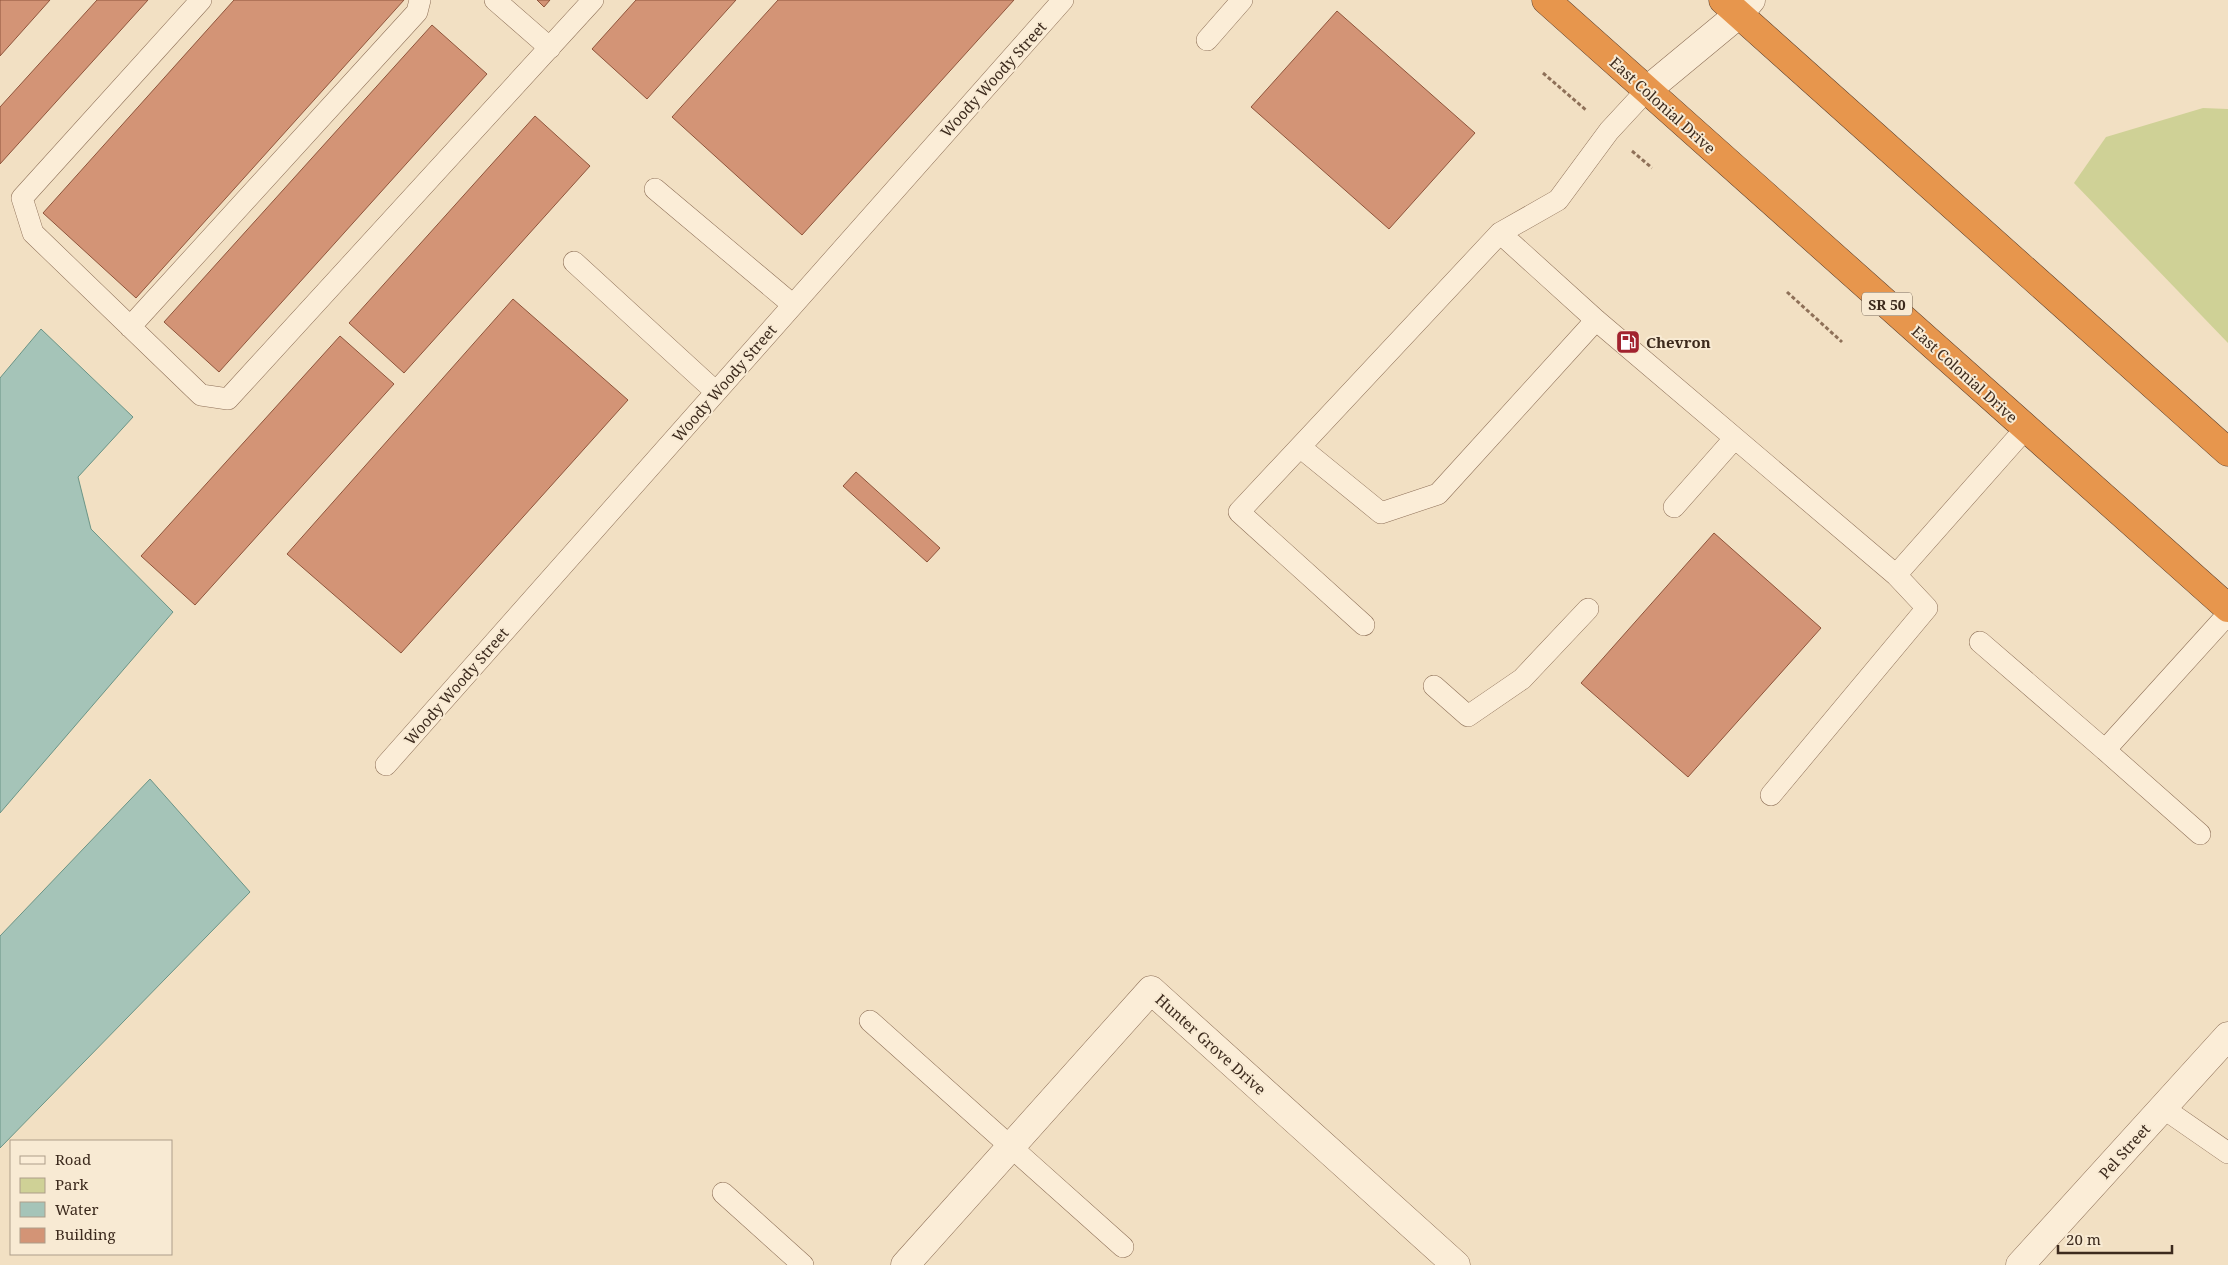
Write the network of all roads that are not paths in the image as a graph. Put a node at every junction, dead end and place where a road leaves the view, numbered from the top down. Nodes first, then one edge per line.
1 (201, 0) edge
2 (420, 0) edge
3 (495, 0) edge
4 (593, 0) edge
5 (1063, 0) edge
6 (1242, 0) edge
7 (1546, 0) edge
8 (1738, 5) edge
9 (1207, 40) dead end
10 (550, 48) junction
11 (1646, 91) junction
12 (655, 190) dead end
13 (1500, 233) junction
14 (574, 262) dead end
15 (793, 305) junction
16 (1596, 320) junction
17 (130, 327) junction
18 (716, 392) junction
19 (2026, 428) junction
20 (1734, 439) junction
21 (1300, 447) junction
22 (2228, 452) edge
23 (1674, 507) dead end
24 (1896, 575) junction
25 (2228, 608) edge
26 (1588, 609) dead end
27 (2228, 614) edge
28 (1364, 625) dead end
29 (1980, 642) dead end
30 (1434, 686) dead end
31 (2105, 750) junction
32 (386, 765) dead end
33 (1771, 795) dead end
34 (2200, 834) dead end
35 (870, 1021) dead end
36 (2228, 1036) edge
37 (2163, 1108) junction
38 (1010, 1147) junction
39 (2228, 1153) edge
40 (723, 1193) dead end
41 (1123, 1246) dead end
42 (803, 1265) edge
43 (905, 1265) edge
44 (1456, 1265) edge
45 (2020, 1265) edge

1 - 17 lane
2 - 17 lane
3 - 10 lane
4 - 10 lane
5 - 15 lane, Woody Woody Street
6 - 9 lane
7 - 11 highway, East Colonial Drive / SR 50
8 - 11 street
8 - 22 highway
10 - 17 lane
11 - 13 lane
11 - 19 highway, East Colonial Drive / SR 50
12 - 15 lane
13 - 16 lane
13 - 21 lane
14 - 18 lane
15 - 18 lane, Woody Woody Street
16 - 20 lane
16 - 21 lane
18 - 32 lane, Woody Woody Street
19 - 24 lane
19 - 25 highway, East Colonial Drive / SR 50
20 - 23 lane
20 - 24 lane
21 - 28 lane
24 - 33 lane
26 - 30 lane
27 - 31 lane
29 - 31 lane
31 - 34 lane
35 - 38 lane
36 - 37 street, Pel Street
37 - 39 lane
37 - 45 street, Pel Street
38 - 41 lane
38 - 43 street, Hunter Grove Drive
38 - 44 street, Hunter Grove Drive
40 - 42 lane

